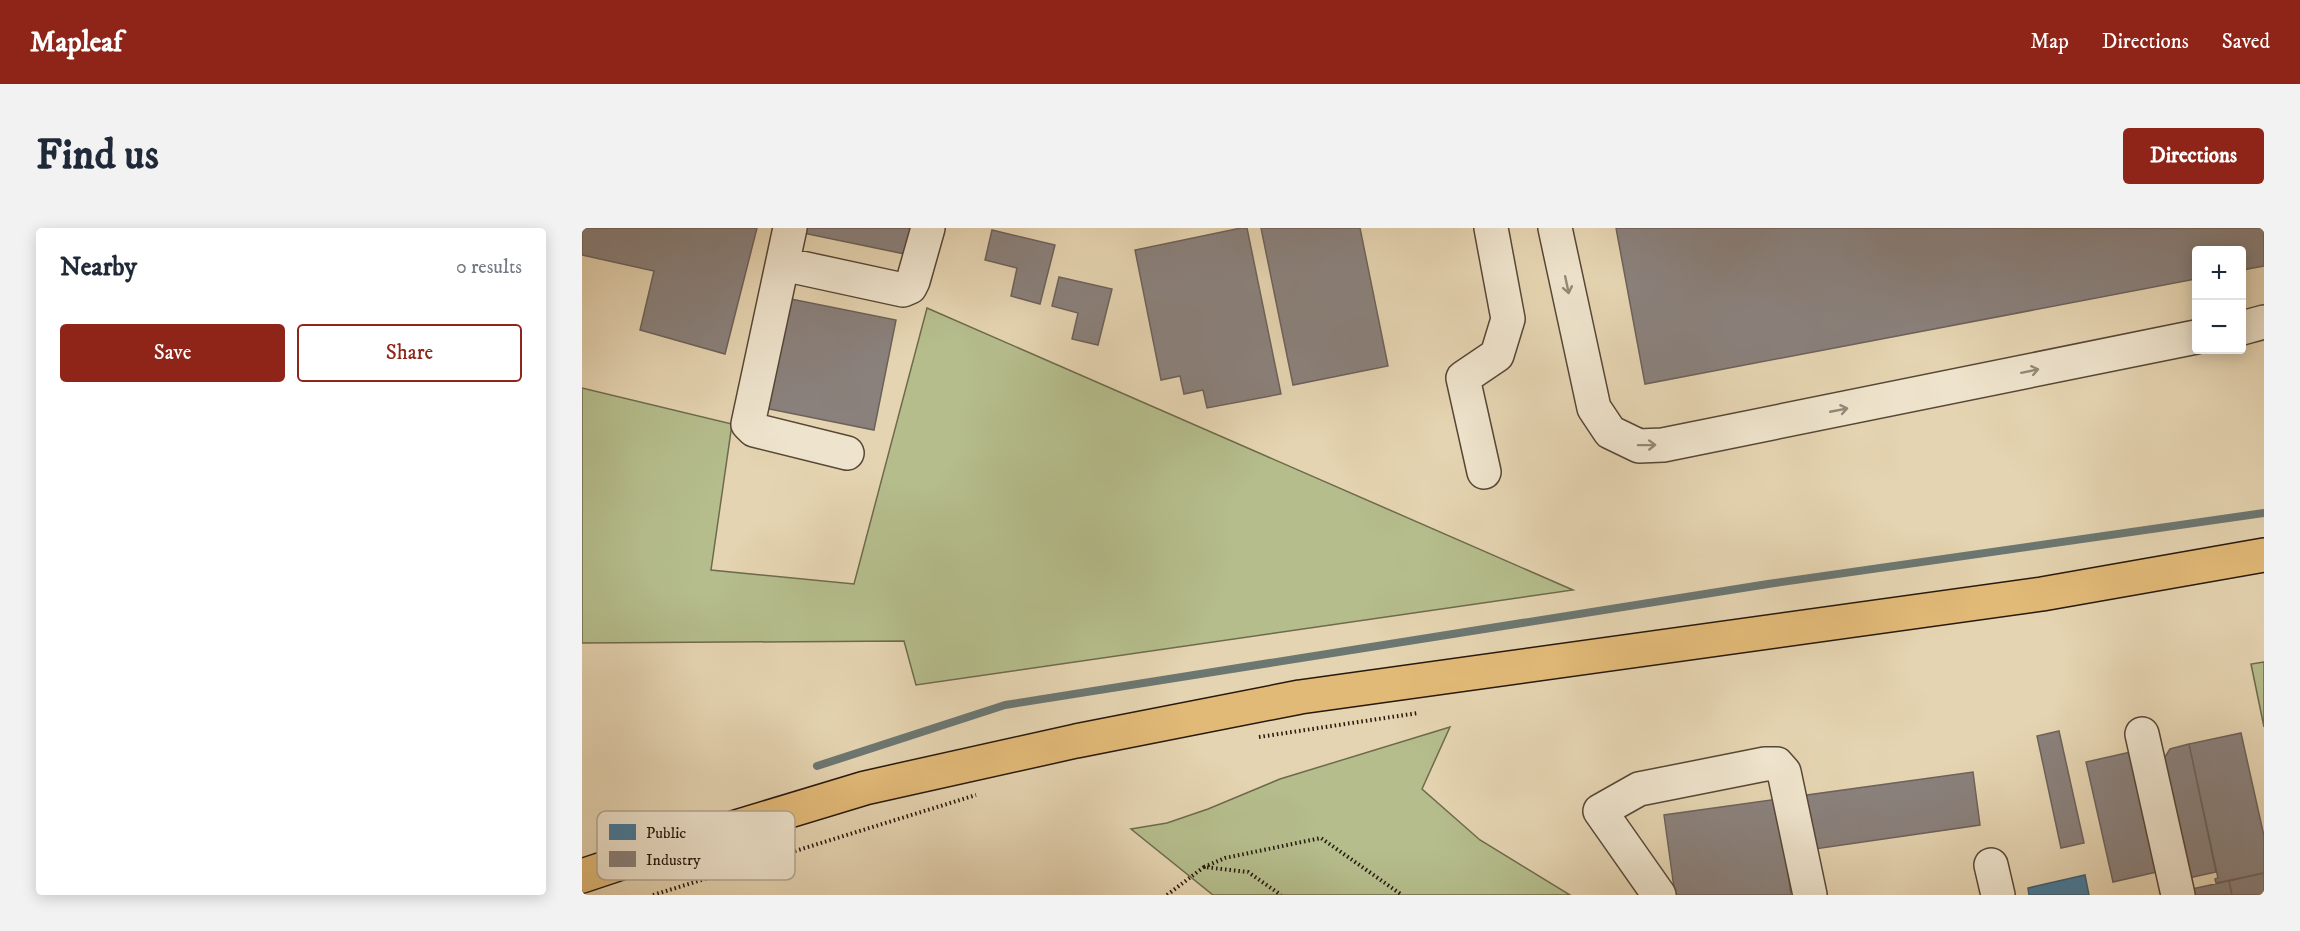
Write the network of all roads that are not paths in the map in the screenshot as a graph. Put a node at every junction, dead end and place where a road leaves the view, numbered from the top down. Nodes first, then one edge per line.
1 (790, 228) edge
2 (927, 228) edge
3 (1491, 228) edge
4 (1555, 228) edge
5 (783, 264) junction
6 (2264, 322) edge
7 (2246, 327) edge
8 (2192, 338) edge
9 (847, 453) dead end
10 (1484, 472) dead end
11 (2264, 555) edge
12 (2142, 734) dead end
13 (789, 811) edge
14 (597, 871) edge
15 (582, 876) edge
16 (1659, 895) edge
17 (1810, 895) edge
18 (2178, 895) edge

1 - 5 lane
2 - 5 lane
3 - 10 lane
4 -> 8 lane
5 - 9 lane
6 - 7 lane
11 - 13 main road
12 - 18 lane
14 - 15 main road
16 - 17 lane

